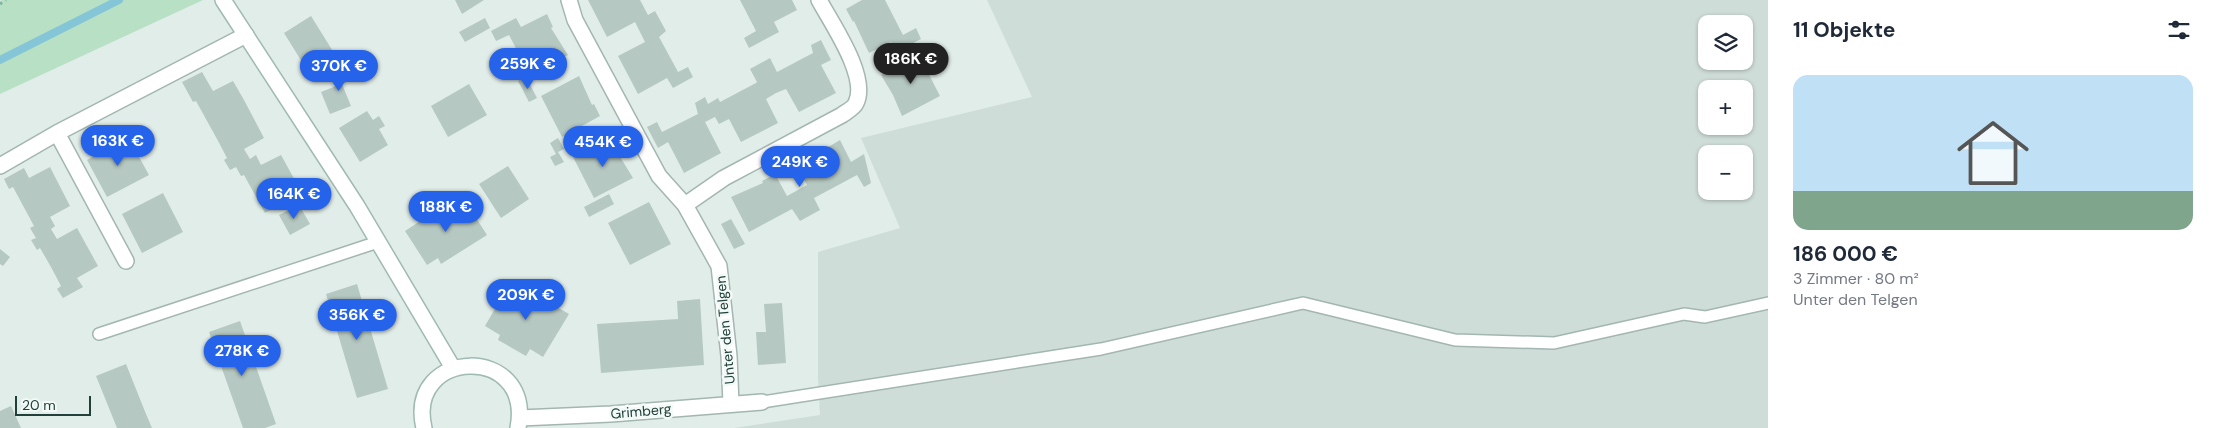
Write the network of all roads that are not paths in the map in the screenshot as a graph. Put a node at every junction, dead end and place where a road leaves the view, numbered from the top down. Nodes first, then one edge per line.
1 (223, 0) edge
2 (569, 0) edge
3 (819, 0) edge
4 (246, 35) junction
5 (57, 133) junction
6 (0, 166) edge
7 (685, 205) junction
8 (378, 242) junction
9 (126, 262) dead end
10 (1768, 303) edge
11 (99, 334) dead end
12 (453, 368) junction
13 (762, 402) joint
14 (731, 404) junction
15 (519, 423) edge
16 (422, 428) edge

1 - 4 street
2 - 7 street, Unter den Telgen
3 - 7 street
4 - 5 street
4 - 8 street
5 - 6 street
5 - 9 street
7 - 14 street, Unter den Telgen
8 - 11 lane
8 - 12 street
10 - 13 lane
12 - 15 street
12 - 16 street
13 - 14 street, Grimberg
14 - 15 street, Grimberg

